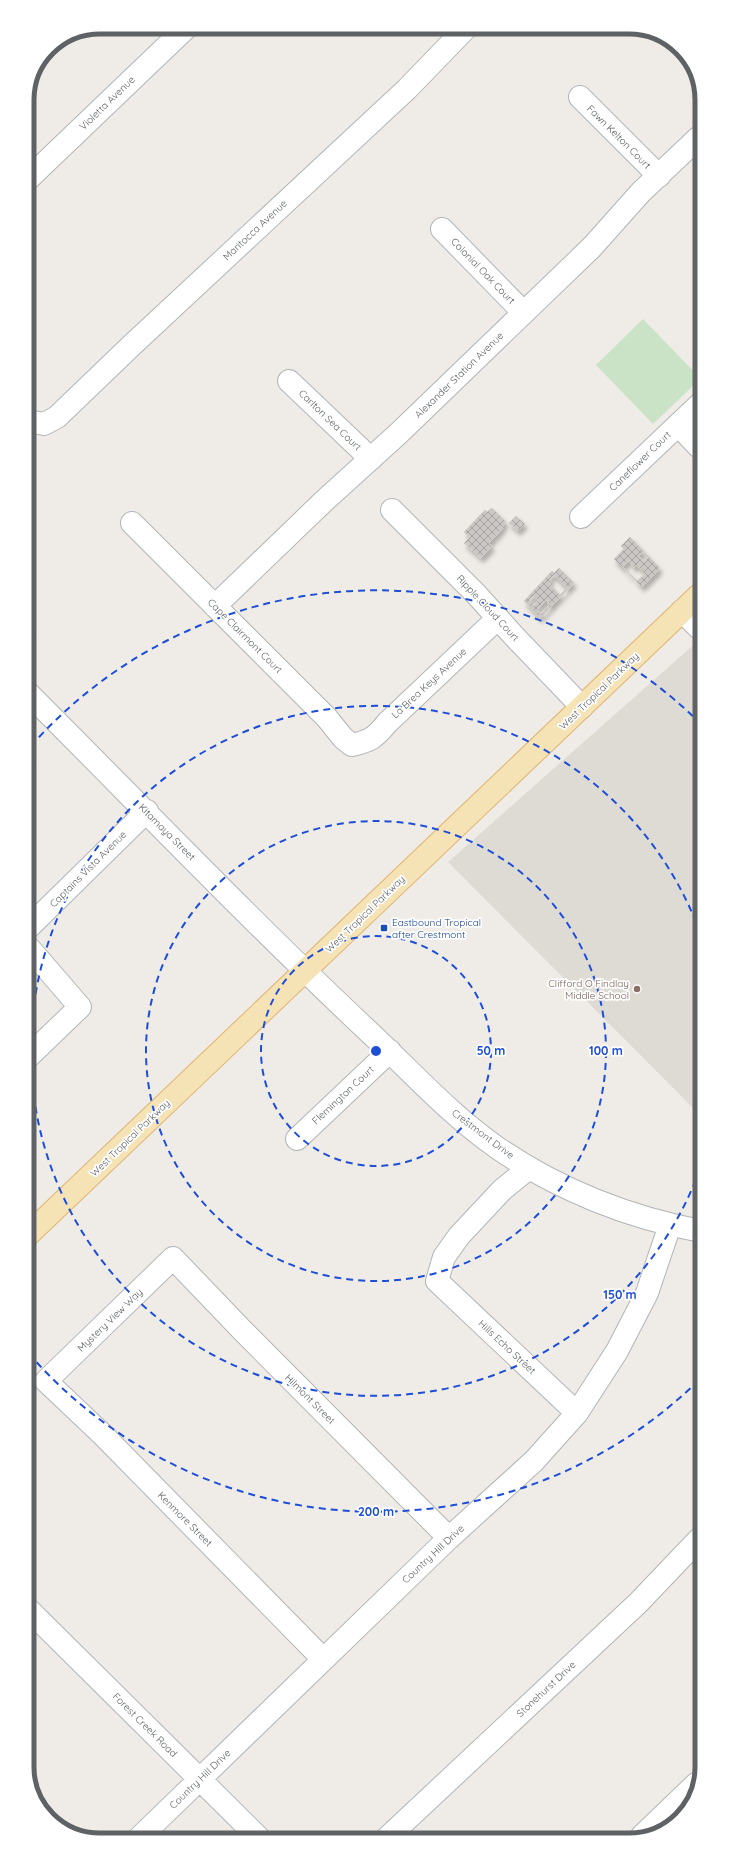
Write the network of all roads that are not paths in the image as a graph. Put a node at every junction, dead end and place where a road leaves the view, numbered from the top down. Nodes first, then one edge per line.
1 (180, 34) edge
2 (460, 34) edge
3 (580, 97) dead end
4 (695, 141) edge
5 (34, 173) edge
6 (659, 176) junction
7 (442, 229) dead end
8 (523, 312) junction
9 (289, 381) dead end
10 (695, 411) edge
11 (34, 422) edge
12 (678, 425) junction
13 (695, 443) edge
14 (371, 459) junction
15 (392, 510) dead end
16 (581, 517) dead end
17 (132, 523) dead end
18 (695, 599) edge
19 (215, 606) junction
20 (682, 611) junction
21 (498, 618) junction
22 (695, 624) edge
23 (34, 699) edge
24 (582, 707) junction
25 (358, 743) joint
26 (147, 811) junction
27 (34, 922) edge
28 (34, 954) edge
29 (305, 972) junction
30 (34, 1051) edge
31 (390, 1051) junction
32 (297, 1139) dead end
33 (529, 1168) junction
34 (670, 1225) junction
35 (34, 1229) edge
36 (695, 1230) edge
37 (173, 1258) joint
38 (46, 1381) joint
39 (577, 1413) junction
40 (449, 1538) junction
41 (695, 1544) edge
42 (34, 1615) edge
43 (323, 1658) junction
44 (199, 1780) junction
45 (691, 1789) edge
46 (649, 1829) edge
47 (144, 1833) edge
48 (254, 1833) edge
49 (392, 1833) edge

1 - 5 street, Violetta Avenue
2 - 11 street, Maritocca Avenue
3 - 6 street, Fawn Kelton Court
4 - 6 street, Alexander Station Avenue
6 - 8 street, Alexander Station Avenue
7 - 8 street, Colonial Oak Court
8 - 14 street, Alexander Station Avenue
9 - 14 street, Carlton Sea Court
10 - 12 street, Caneflower Court
12 - 13 street
12 - 16 street, Caneflower Court
14 - 19 street, Alexander Station Avenue
15 - 21 street, Ripple Cloud Court
17 - 19 street, Cape Clairmont Court
18 - 20 main road, West Tropical Parkway
19 - 25 street, Cape Clairmont Court
20 - 22 street
20 - 24 main road, West Tropical Parkway
21 - 24 street, Ripple Cloud Court
21 - 25 street, La Brea Keys Avenue
23 - 26 street, Kitamaya Street
24 - 29 main road, West Tropical Parkway
26 - 27 street, Captains Vista Avenue
26 - 29 street, Kitamaya Street
28 - 30 street
29 - 31 street, Crestmont Drive
29 - 35 main road, West Tropical Parkway
31 - 32 street, Flemington Court
31 - 33 street, Crestmont Drive
33 - 34 street, Crestmont Drive
33 - 39 street, Hills Echo Street
34 - 36 street, Crestmont Drive
34 - 39 street, Country Hill Drive
37 - 38 street, Mystery View Way
37 - 40 street, Hilmont Street
38 - 43 street, Kenmore Street
39 - 40 street, Country Hill Drive
40 - 43 street, Country Hill Drive
41 - 49 street, Stonehurst Drive
42 - 44 street, Forest Creek Road
43 - 44 street, Country Hill Drive
44 - 47 street, Country Hill Drive
44 - 48 street, Forest Creek Road
45 - 46 street

